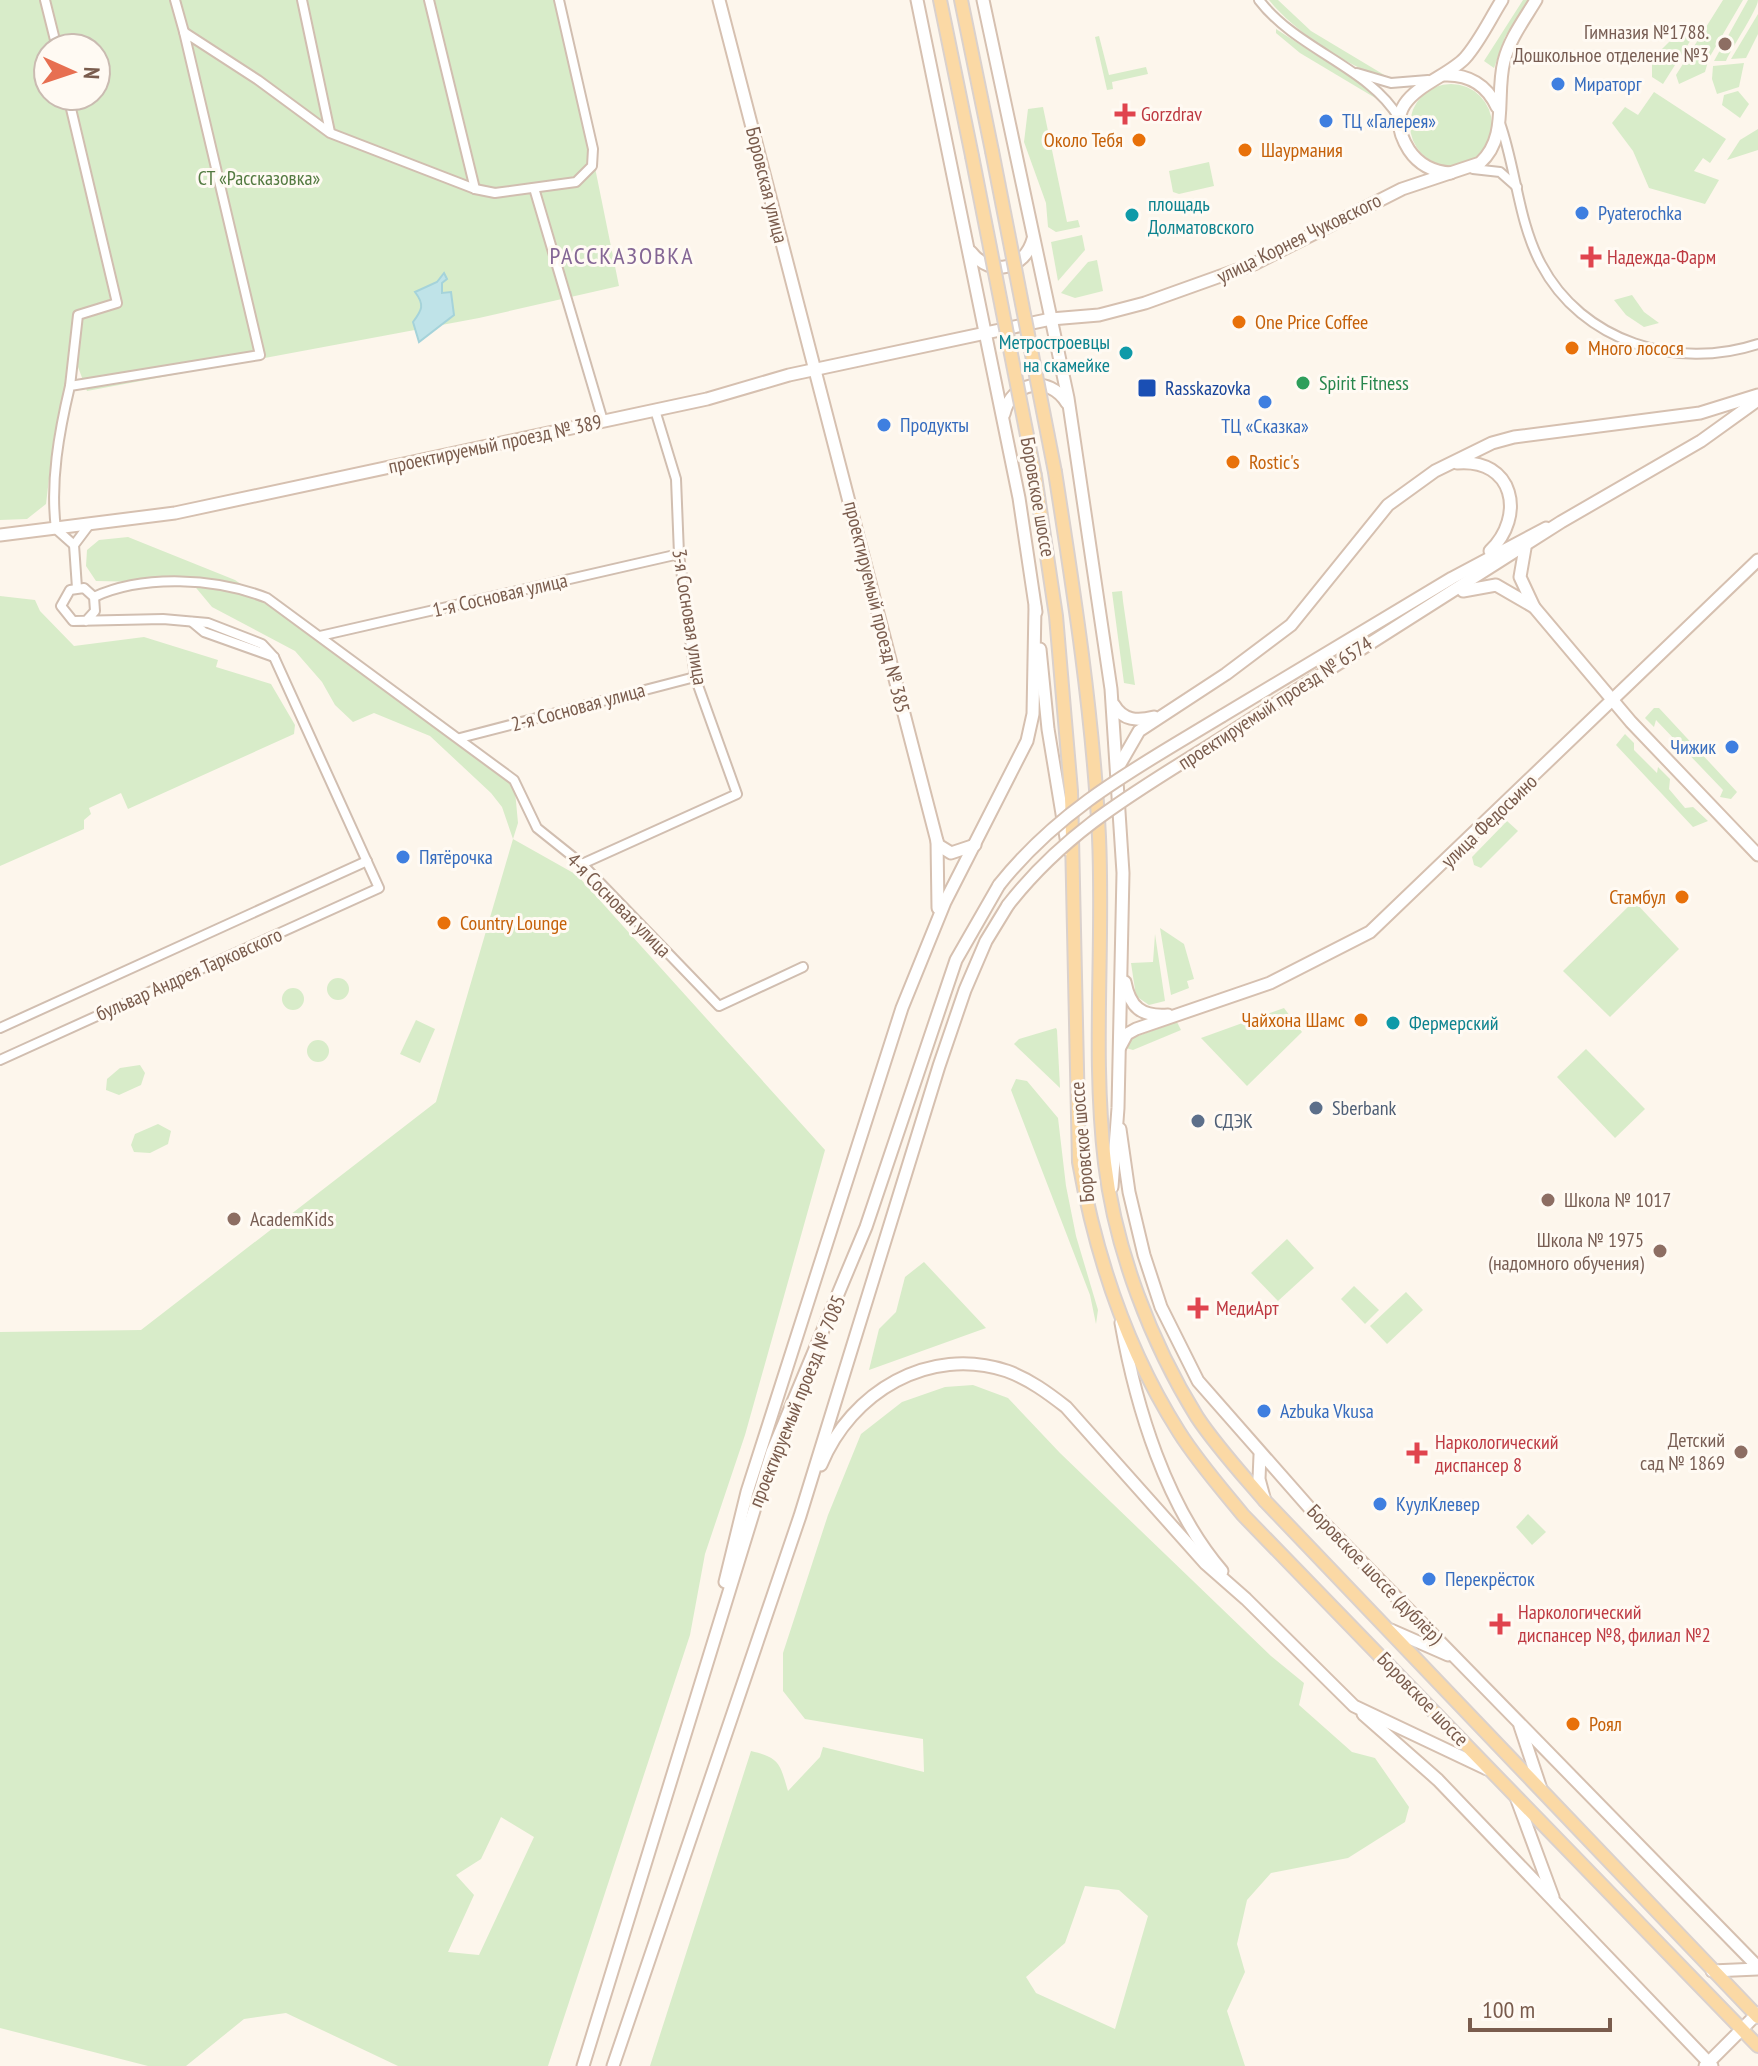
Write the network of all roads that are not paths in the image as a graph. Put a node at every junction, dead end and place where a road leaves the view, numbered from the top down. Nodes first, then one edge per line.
1 (45, 0) edge
2 (175, 0) edge
3 (302, 0) edge
4 (429, 0) edge
5 (559, 0) edge
6 (719, 0) edge
7 (917, 0) edge
8 (940, 0) edge
9 (961, 0) edge
10 (983, 0) edge
11 (1259, 0) edge
12 (1502, 0) edge
13 (1536, 0) edge
14 (53, 32) edge
15 (184, 32) junction
16 (1342, 67) junction
17 (1434, 78) junction
18 (72, 112) edge
19 (1499, 120) junction
20 (1402, 123) junction
21 (330, 133) junction
22 (1470, 169) junction
23 (1454, 173) junction
24 (534, 188) junction
25 (475, 189) junction
26 (1519, 191) junction
27 (1034, 233) junction
28 (969, 248) junction
29 (1051, 319) junction
30 (986, 333) junction
31 (1758, 344) edge
32 (816, 369) junction
33 (70, 386) junction
34 (1758, 398) edge
35 (655, 410) junction
36 (1070, 411) junction
37 (603, 421) junction
38 (1004, 424) junction
39 (1453, 463) junction
40 (1561, 522) junction
41 (89, 525) junction
42 (56, 529) junction
43 (0, 535) edge
44 (74, 545) junction
45 (1525, 548) junction
46 (679, 554) junction
47 (1758, 560) edge
48 (1477, 564) junction
49 (77, 588) junction
50 (94, 597) junction
51 (1444, 597) junction
52 (1035, 607) junction
53 (1534, 607) junction
54 (86, 621) junction
55 (320, 636) junction
56 (695, 677) junction
57 (1613, 700) junction
58 (1112, 701) junction
59 (1159, 715) junction
60 (460, 738) junction
61 (1118, 769) junction
62 (937, 843) junction
63 (975, 845) junction
64 (1758, 855) edge
65 (367, 861) junction
66 (582, 864) junction
67 (999, 885) joint
68 (1008, 905) joint
69 (933, 929) junction
70 (1076, 934) junction
71 (803, 967) dead end
72 (1122, 967) junction
73 (1176, 1015) junction
74 (0, 1028) edge
75 (4, 1059) edge
76 (1117, 1060) junction
77 (1118, 1108) junction
78 (1115, 1216) junction
79 (1118, 1307) junction
80 (1260, 1455) junction
81 (1265, 1501) junction
82 (800, 1516) junction
83 (1246, 1599) junction
84 (1380, 1624) junction
85 (713, 1651) junction
86 (1459, 1661) junction
87 (1354, 1706) junction
88 (1518, 1721) junction
89 (1498, 1776) junction
90 (1514, 1793) junction
91 (1542, 1793) junction
92 (1555, 1903) junction
93 (1758, 1968) edge
94 (1712, 1971) junction
95 (1757, 2015) edge
96 (1742, 2029) junction
97 (1758, 2046) edge
98 (1708, 2065) edge
99 (583, 2066) edge
100 (613, 2066) edge

1 - 14 street
2 - 15 street
3 - 21 street
4 - 25 street
5 - 24 street
6 - 32 main road, Боровская улица
7 - 28 main road
8 - 70 main road, Боровское шоссе, bridge
9 - 78 main road, Боровское шоссе, bridge
10 - 27 main road
11 - 16 street
12 - 17 main road
13 - 19 main road
15 - 21 street
15 - 33 street
16 - 17 street
16 - 20 street
17 - 19 main road
17 - 20 main road
18 - 33 street
19 - 22 main road
19 - 26 street
20 - 23 main road
21 - 25 street
22 - 23 main road, улица Корнея Чуковского
22 - 26 street
23 - 29 main road, улица Корнея Чуковского
24 - 25 street
24 - 37 street
26 - 31 street
27 - 28 main road
27 - 29 main road
28 - 30 main road
29 - 30 main road, улица Корнея Чуковского
29 - 36 main road
30 - 32 main road, проектируемый проезд № 389
30 - 38 main road
32 - 35 main road, проектируемый проезд № 389
32 - 62 main road, проектируемый проезд № 385
33 - 42 street
34 - 39 main road
34 - 40 main road, проектируемый проезд № 6574
35 - 37 main road, проектируемый проезд № 389
35 - 46 street, 3-я Сосновая улица
36 - 38 main road
36 - 58 main road
37 - 41 main road, проектируемый проезд № 389
38 - 52 main road
39 - 48 main road
39 - 59 main road
40 - 45 main road, проектируемый проезд № 6574
40 - 48 main road, проектируемый проезд № 6574
41 - 42 main road, проектируемый проезд № 389
41 - 44 street
42 - 43 main road, проектируемый проезд № 389
42 - 44 street
44 - 49 street
45 - 51 main road, проектируемый проезд № 6574
45 - 53 main road
46 - 55 street, 1-я Сосновая улица
46 - 56 street, 3-я Сосновая улица
47 - 57 main road, улица Федосьино
48 - 67 main road, проектируемый проезд № 6574, bridge
49 - 50 street
49 - 54 street
50 - 54 street
50 - 55 street, 4-я Сосновая улица
51 - 53 main road
51 - 68 main road, проектируемый проезд № 6574, bridge
52 - 63 main road
52 - 70 main road
53 - 57 main road
54 - 65 street
55 - 60 street, 4-я Сосновая улица
56 - 60 street, 2-я Сосновая улица
56 - 66 street, 3-я Сосновая улица
57 - 64 main road
57 - 73 main road, улица Федосьино
58 - 59 main road
58 - 61 main road
59 - 61 main road
60 - 66 street, 4-я Сосновая улица
61 - 72 main road
62 - 63 main road
62 - 69 main road, проектируемый проезд № 385
63 - 69 main road
65 - 74 street, бульвар Андрея Тарковского
65 - 75 street, бульвар Андрея Тарковского
66 - 71 street, 4-я Сосновая улица
67 - 85 main road, проектируемый проезд № 7085
68 - 82 main road, проектируемый проезд № 7085
69 - 85 main road
70 - 79 main road, Боровское шоссе
72 - 73 main road
72 - 76 main road
73 - 76 main road, улица Федосьино
76 - 77 main road
77 - 78 main road
77 - 80 main road, Боровское шоссе (дублёр)
78 - 81 main road, Боровское шоссе
79 - 83 main road
79 - 89 main road, Боровское шоссе
80 - 81 main road
80 - 86 main road, Боровское шоссе (дублёр)
81 - 84 main road, Боровское шоссе
82 - 83 main road
82 - 100 main road, проектируемый проезд № 7085
83 - 87 main road
84 - 86 main road
84 - 91 main road, Боровское шоссе
85 - 99 main road, проектируемый проезд № 7085
86 - 88 main road, Боровское шоссе (дублёр)
87 - 89 main road
87 - 92 main road
88 - 91 main road
88 - 93 main road, Боровское шоссе (дублёр)
89 - 90 main road, Боровское шоссе
90 - 92 main road
90 - 96 main road, Боровское шоссе
91 - 94 main road, Боровское шоссе
92 - 98 main road
93 - 94 main road
94 - 95 main road, Боровское шоссе
95 - 96 main road
96 - 97 main road, Боровское шоссе
96 - 98 main road

